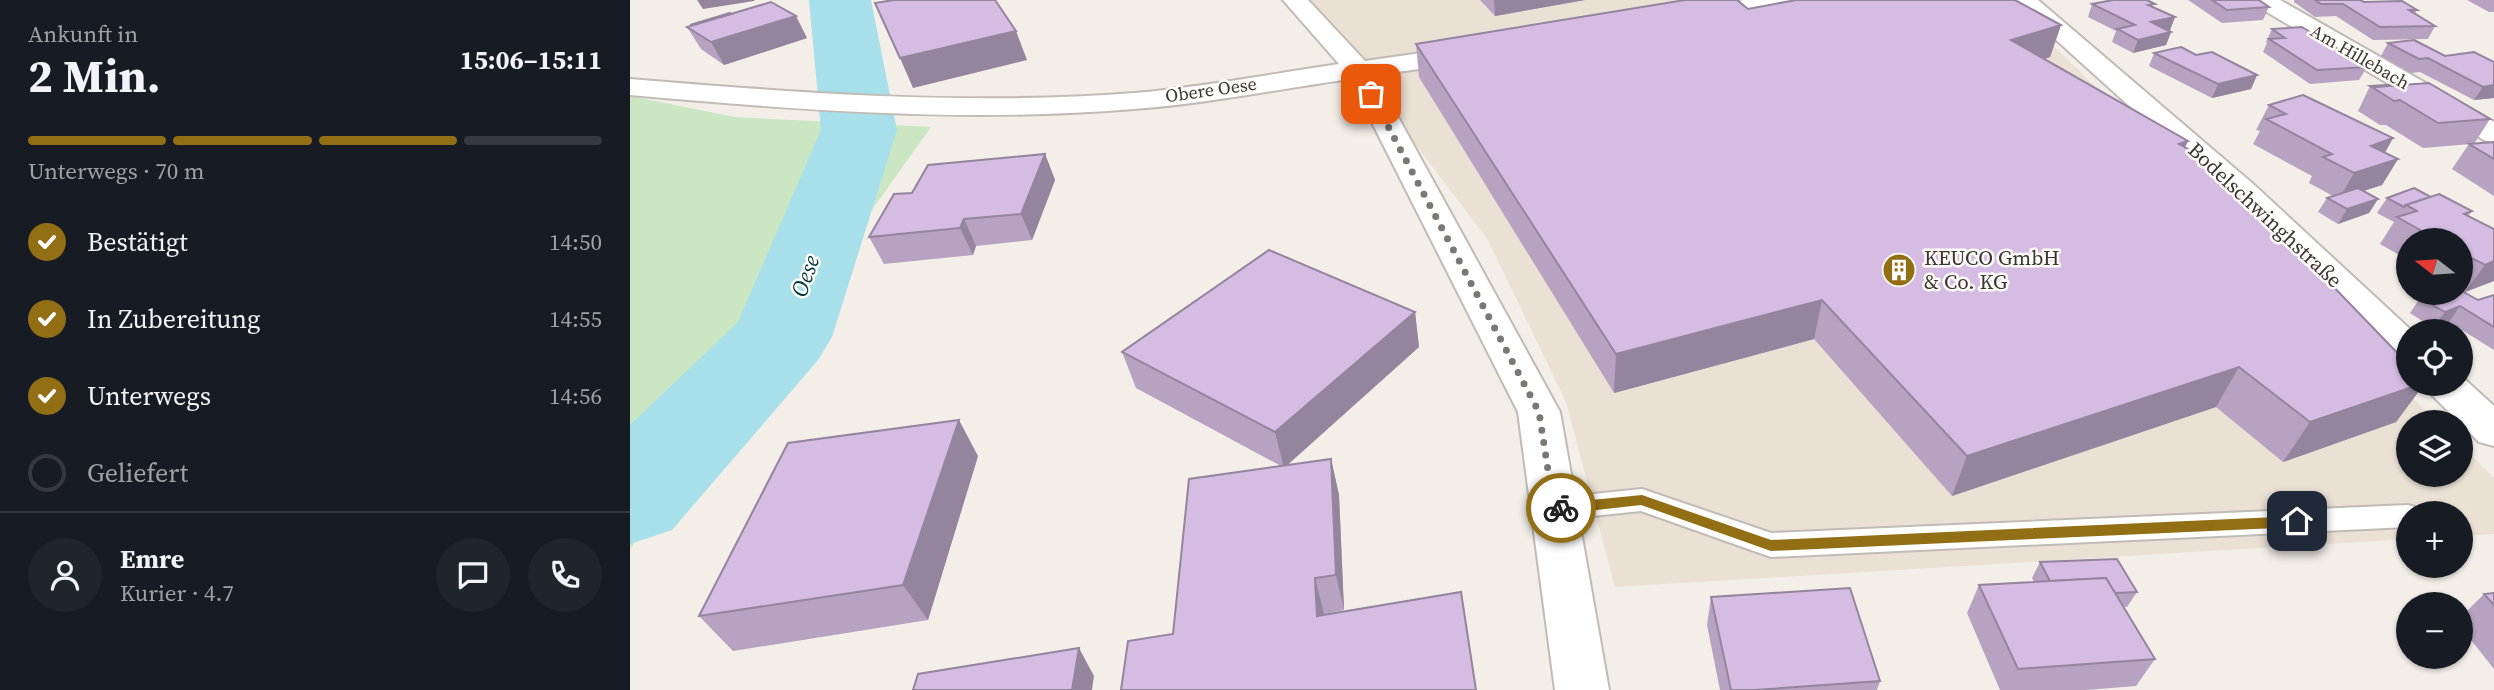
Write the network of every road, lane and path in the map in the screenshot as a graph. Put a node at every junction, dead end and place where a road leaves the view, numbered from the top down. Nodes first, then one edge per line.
1 (1296, 0) edge
2 (1787, 0) edge
3 (2024, 0) edge
4 (2263, 0) edge
5 (1678, 18) edge
6 (1488, 51) edge
7 (1358, 69) junction
8 (630, 87) edge
9 (2494, 134) edge
10 (2396, 338) edge
11 (2457, 396) edge
12 (2494, 432) edge
13 (1554, 509) junction
14 (2396, 517) edge
15 (1582, 690) edge

1 - 7 street
2 - 5 street
3 - 10 street, Bodelschwinghstraße
4 - 9 street, Am Hillebach
6 - 7 street, Obere Oese
7 - 8 street, Obere Oese
7 - 13 street
11 - 12 street
13 - 14 lane
13 - 15 street

